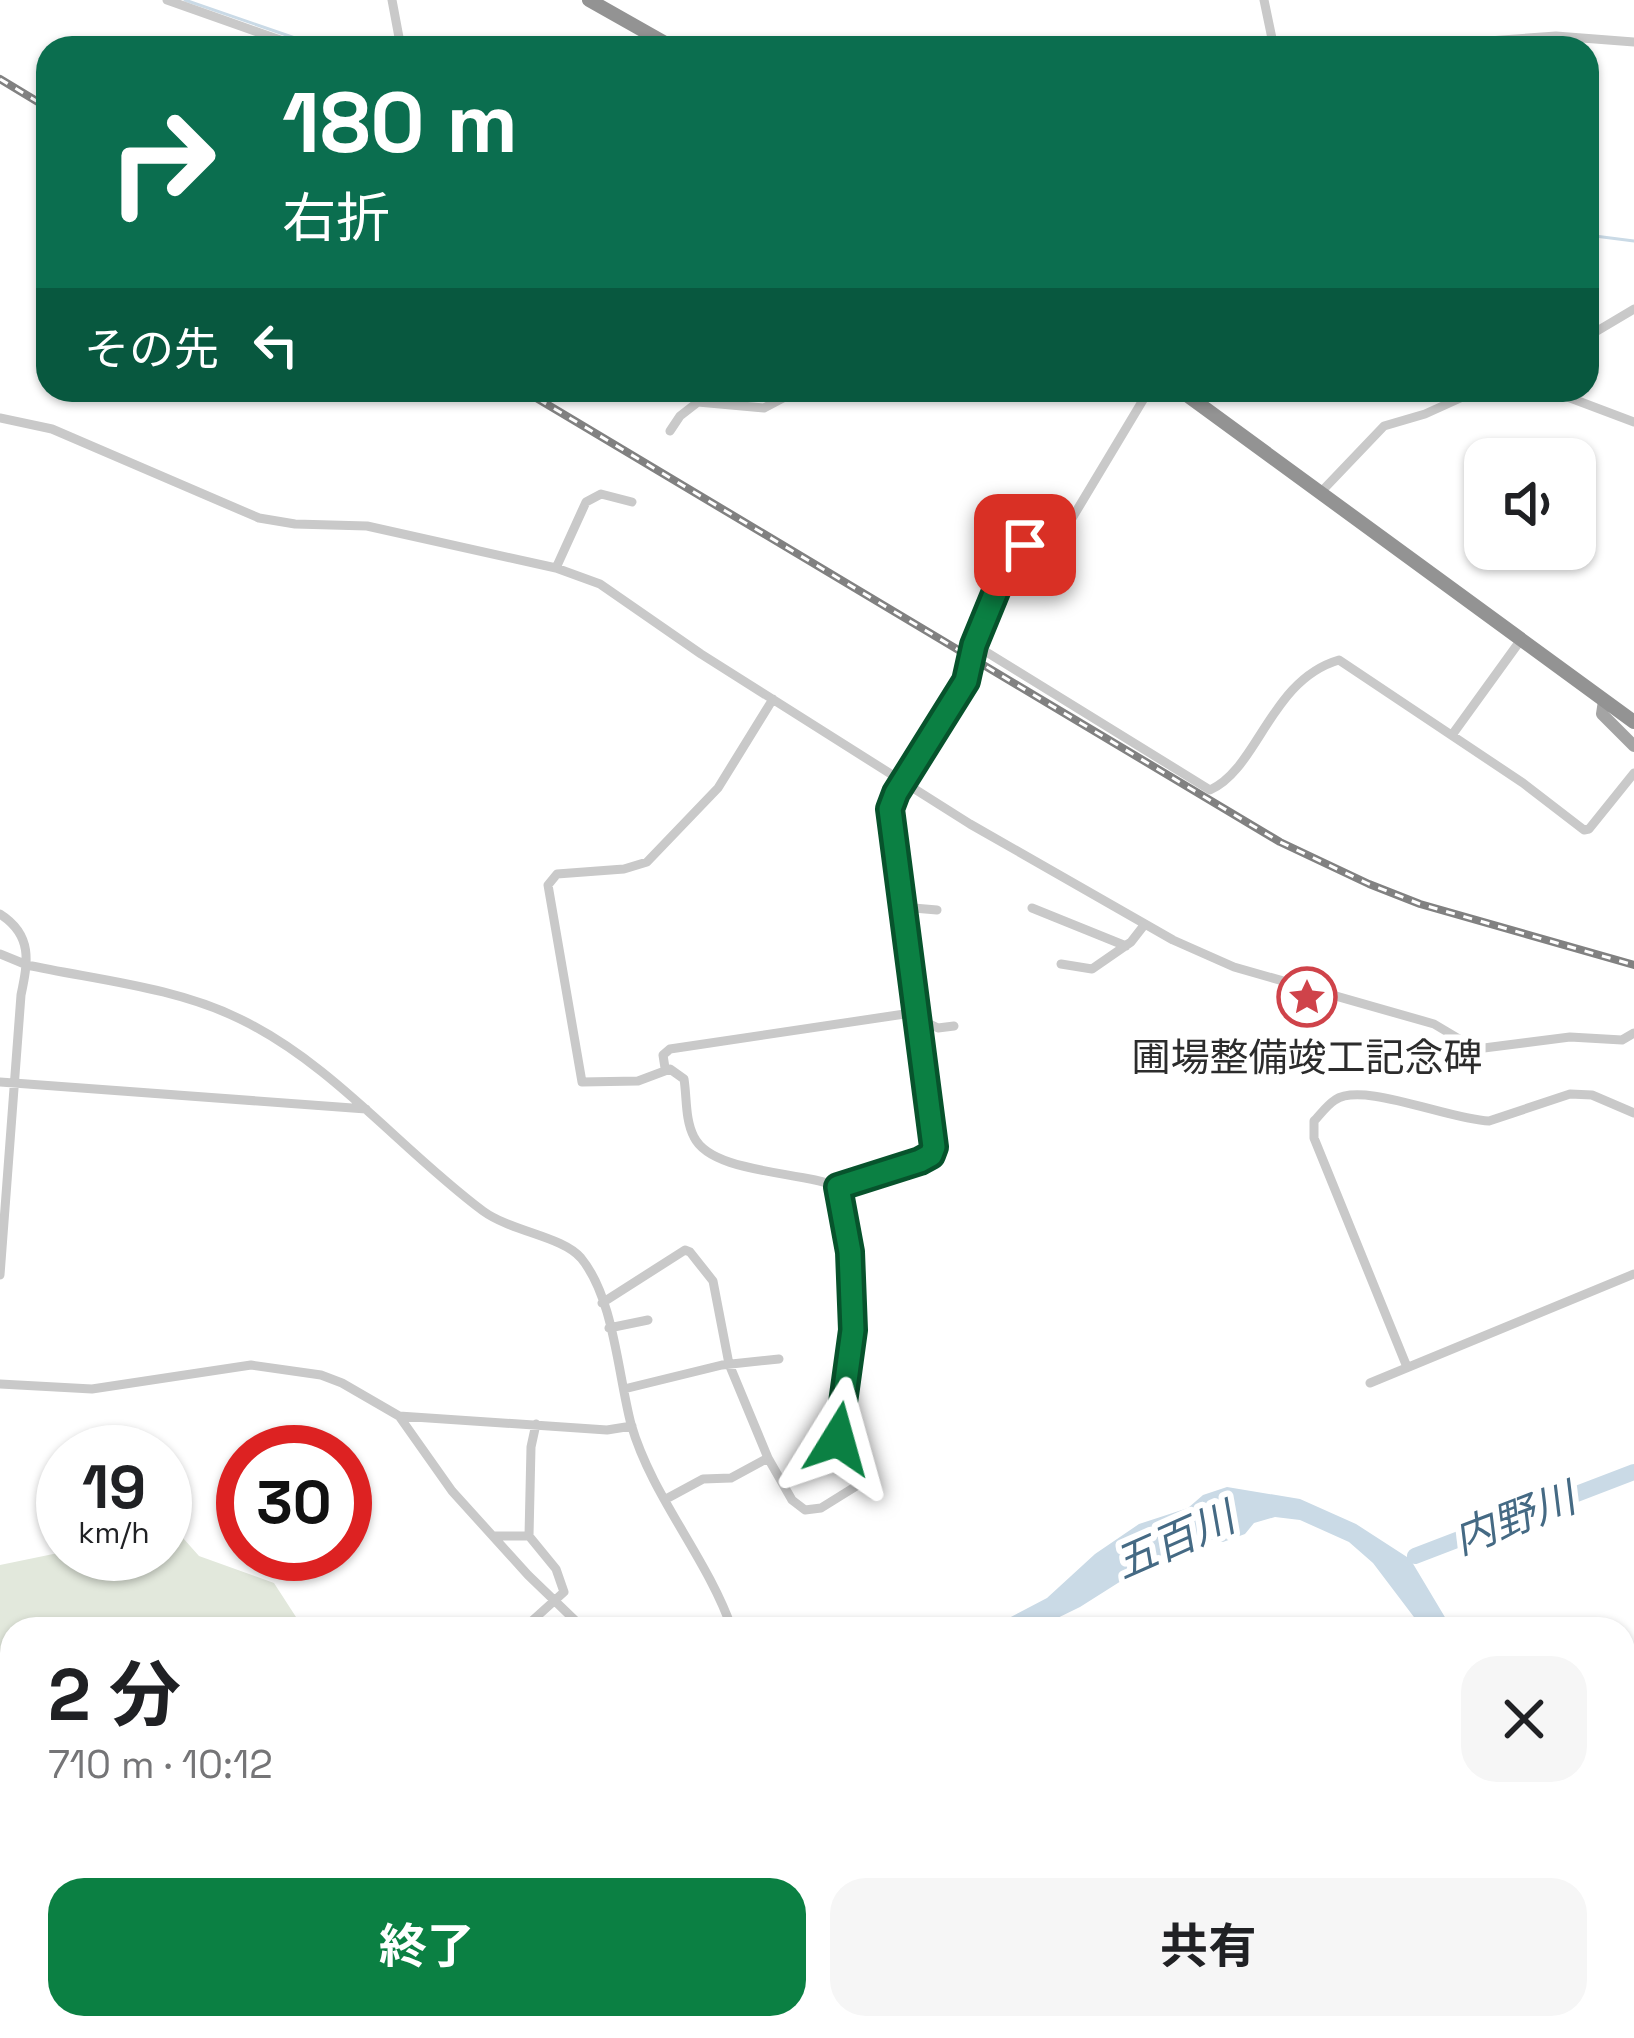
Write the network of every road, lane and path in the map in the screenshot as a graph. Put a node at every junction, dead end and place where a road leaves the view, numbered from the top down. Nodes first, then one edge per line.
1 (167, 0) edge
2 (392, 0) edge
3 (589, 0) edge
4 (1264, 0) edge
5 (269, 36) edge
6 (399, 36) edge
7 (653, 36) edge
8 (1272, 36) edge
9 (1599, 39) edge
10 (1634, 42) edge
11 (1634, 309) edge
12 (1599, 330) edge
13 (698, 402) edge
14 (698, 402) edge
15 (775, 402) edge
16 (1142, 402) edge
17 (1196, 402) edge
18 (1451, 402) edge
19 (1581, 402) edge
20 (0, 418) edge
21 (1634, 422) edge
22 (670, 430) dead end
23 (1320, 493) junction
24 (632, 502) dead end
25 (556, 568) junction
26 (1520, 641) junction
27 (974, 645) junction
28 (773, 699) junction
29 (1604, 701) junction
30 (1634, 722) edge
31 (1452, 735) junction
32 (1634, 746) edge
33 (1634, 772) edge
34 (903, 780) junction
35 (902, 907) junction
36 (1033, 908) dead end
37 (937, 910) dead end
38 (0, 914) edge
39 (1145, 924) junction
40 (1126, 946) junction
41 (0, 954) edge
42 (27, 964) junction
43 (1061, 964) dead end
44 (918, 1015) junction
45 (954, 1026) dead end
46 (1634, 1033) edge
47 (665, 1068) junction
48 (0, 1082) edge
49 (16, 1084) junction
50 (366, 1109) junction
51 (1634, 1113) edge
52 (838, 1187) junction
53 (1634, 1274) edge
54 (0, 1275) edge
55 (602, 1303) junction
56 (648, 1320) dead end
57 (609, 1328) junction
58 (779, 1359) dead end
59 (729, 1364) junction
60 (1407, 1366) junction
61 (1370, 1383) dead end
62 (0, 1384) edge
63 (625, 1389) junction
64 (399, 1416) junction
65 (536, 1424) junction
66 (632, 1426) junction
67 (768, 1458) junction
68 (666, 1498) junction
69 (494, 1536) junction
70 (529, 1536) junction
71 (557, 1601) junction
72 (538, 1617) edge
73 (572, 1617) edge
74 (727, 1617) edge

1 - 5 street
2 - 6 street
3 - 7 highway
4 - 8 street
9 - 10 street
11 - 12 street
13 - 15 street
14 - 22 street
16 - 27 street
17 - 23 highway
18 - 23 street
19 - 21 street
20 - 25 street
23 - 26 highway
24 - 25 street
25 - 28 street
26 - 29 highway
26 - 31 street
27 - 31 street
27 - 34 street
28 - 34 street
28 - 47 street
29 - 30 highway
29 - 32 main road
31 - 33 street
34 - 35 street
34 - 39 street
35 - 37 street
35 - 44 street
36 - 40 street
38 - 42 street
39 - 40 street
39 - 46 street
40 - 43 street
41 - 42 street
42 - 49 street
42 - 50 street
44 - 45 street
44 - 47 street
44 - 52 street
47 - 52 street
48 - 49 street
49 - 50 street
49 - 54 street
50 - 55 street
51 - 60 street
52 - 67 street
53 - 60 street
55 - 57 street
55 - 59 street
56 - 57 street
57 - 63 street
58 - 59 street
59 - 63 street
59 - 67 street
60 - 61 street
62 - 64 street
63 - 66 street
64 - 65 street
64 - 69 street
65 - 66 street
65 - 70 street
66 - 68 street
67 - 68 street
68 - 74 street
69 - 70 street
69 - 71 street
70 - 71 street
71 - 72 street
71 - 73 street

